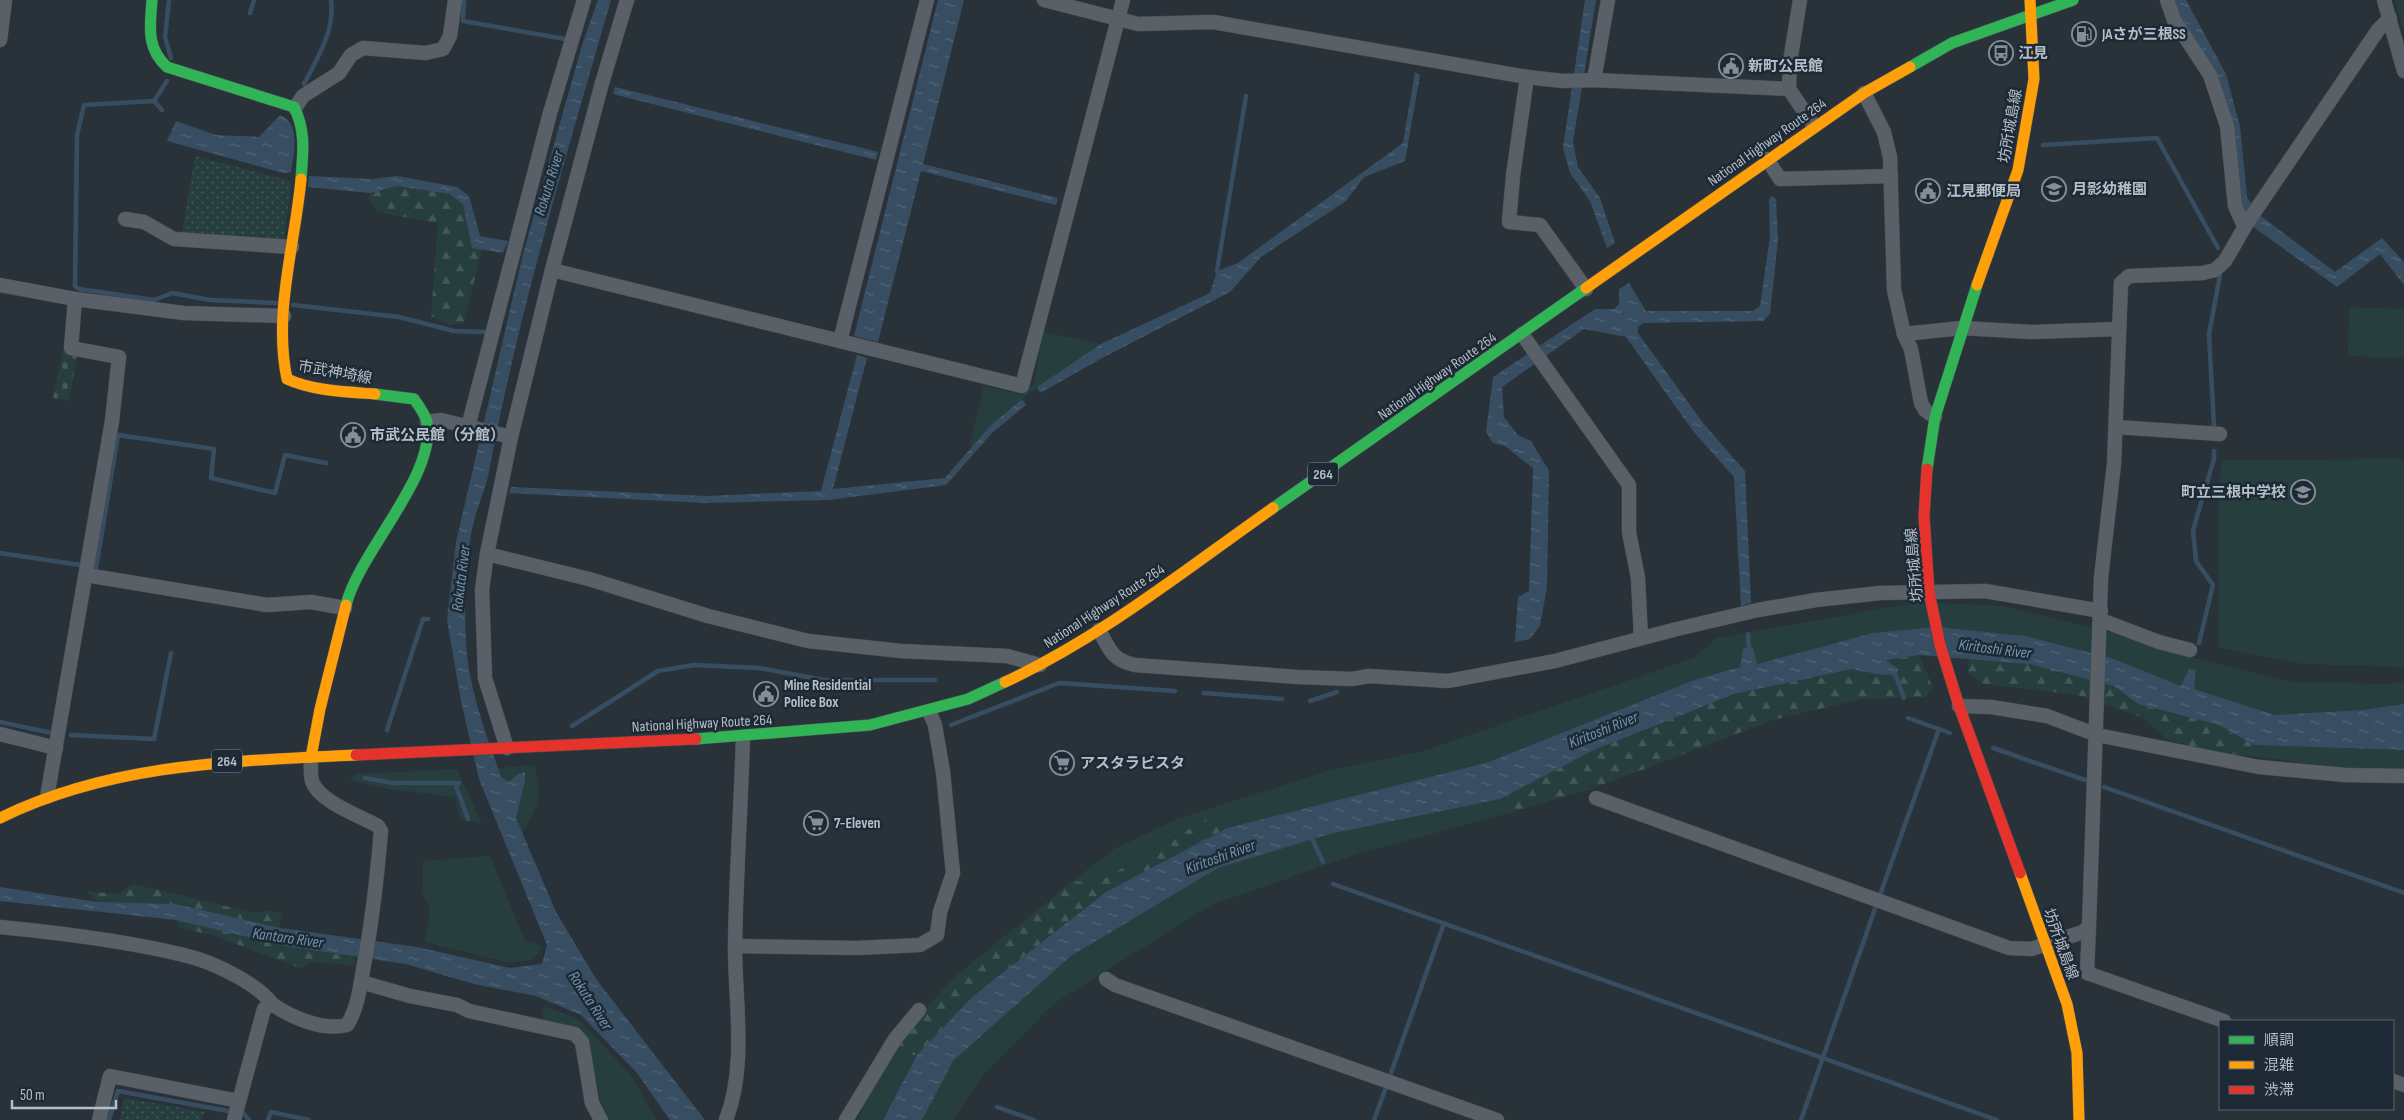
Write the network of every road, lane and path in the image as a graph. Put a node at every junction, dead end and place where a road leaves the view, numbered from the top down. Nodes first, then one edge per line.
1 (5, 0) edge
2 (152, 0) edge
3 (455, 0) edge
4 (584, 0) edge
5 (627, 0) edge
6 (927, 0) edge
7 (1044, 0) edge
8 (1122, 0) edge
9 (1608, 0) edge
10 (1800, 0) edge
11 (2030, 0) edge
12 (2073, 0) edge
13 (2166, 0) edge
14 (2384, 0) edge
15 (2032, 13) junction
16 (2390, 18) junction
17 (1118, 20) junction
18 (0, 40) edge
19 (2404, 71) edge
20 (1527, 77) junction
21 (1583, 80) junction
22 (1789, 88) junction
23 (1864, 93) junction
24 (295, 108) junction
25 (1814, 126) junction
26 (1767, 159) junction
27 (1891, 176) junction
28 (125, 219) dead end
29 (2246, 225) junction
30 (292, 247) junction
31 (552, 270) junction
32 (0, 285) edge
33 (1586, 289) junction
34 (75, 299) junction
35 (284, 316) junction
36 (1962, 328) junction
37 (2119, 328) junction
38 (1522, 334) junction
39 (1904, 334) junction
40 (840, 341) junction
41 (1936, 416) junction
42 (427, 422) junction
43 (468, 426) junction
44 (2116, 428) junction
45 (2220, 434) dead end
46 (511, 437) junction
47 (487, 554) junction
48 (86, 575) junction
49 (1929, 592) junction
50 (345, 608) junction
51 (2101, 619) junction
52 (1099, 630) junction
53 (1641, 638) junction
54 (2190, 650) dead end
55 (1040, 665) junction
56 (1960, 706) junction
57 (929, 711) junction
58 (2097, 732) junction
59 (0, 734) edge
60 (743, 737) junction
61 (56, 748) junction
62 (505, 748) junction
63 (311, 757) junction
64 (2404, 776) edge
65 (47, 797) junction
66 (1596, 798) dead end
67 (0, 818) edge
68 (2089, 926) junction
69 (0, 927) edge
70 (2046, 944) junction
71 (735, 946) junction
72 (1106, 979) dead end
73 (361, 982) junction
74 (272, 1004) junction
75 (919, 1010) dead end
76 (2221, 1020) edge
77 (239, 1101) junction
78 (728, 1119) edge
79 (99, 1120) edge
80 (234, 1120) edge
81 (601, 1120) edge
82 (846, 1120) edge
83 (1497, 1120) edge
84 (2079, 1120) edge

1 - 18 street
2 - 24 main road
3 - 24 street
4 - 43 street
5 - 31 street
6 - 40 street
7 - 17 street
8 - 17 street
9 - 21 street
10 - 22 street
11 - 15 main road, 坊所城島線
12 - 15 main road, National Highway Route 264 / 264
13 - 29 street
14 - 16 street
15 - 23 main road, National Highway Route 264 / 264
15 - 36 main road, 坊所城島線
16 - 19 street
16 - 29 street
17 - 20 street
17 - 40 street
20 - 21 street
20 - 33 street
21 - 22 street
22 - 25 street
23 - 25 main road, National Highway Route 264 / 264
23 - 27 street
24 - 30 main road, 市武神埼線
25 - 26 main road, National Highway Route 264 / 264
26 - 27 street
26 - 33 main road, National Highway Route 264 / 264
27 - 39 street
28 - 30 street
29 - 37 street
30 - 35 main road, 市武神埼線
31 - 40 street
31 - 46 street
32 - 34 street
33 - 38 main road, National Highway Route 264 / 264
34 - 35 street
34 - 48 street
35 - 42 main road, 市武神埼線
36 - 37 street
36 - 39 street
36 - 41 main road, 坊所城島線
37 - 44 street
38 - 52 main road, National Highway Route 264 / 264
38 - 53 street
39 - 41 street
41 - 49 main road, 坊所城島線
42 - 43 street
42 - 50 main road
43 - 46 street
44 - 45 street
44 - 51 street
46 - 47 street
47 - 55 street
47 - 62 street
48 - 50 street
48 - 61 street
49 - 51 street
49 - 53 street
49 - 56 main road, 坊所城島線
50 - 63 main road
51 - 54 street
51 - 58 street
52 - 53 street
52 - 55 main road, National Highway Route 264 / 264
55 - 57 main road, National Highway Route 264 / 264
56 - 58 street
56 - 70 main road, 坊所城島線
57 - 60 main road, National Highway Route 264 / 264
57 - 71 street
58 - 64 street
58 - 68 street
59 - 61 street
60 - 62 main road, National Highway Route 264 / 264
60 - 71 street
61 - 65 street
62 - 63 main road, National Highway Route 264 / 264
63 - 65 main road, National Highway Route 264 / 264
63 - 73 street
65 - 67 main road, National Highway Route 264 / 264
66 - 70 street
68 - 70 street
68 - 76 street
69 - 74 street
70 - 84 main road, 坊所城島線
71 - 78 street
72 - 83 street
73 - 74 street
73 - 81 street
74 - 77 street
75 - 82 street
77 - 79 street
77 - 80 street

